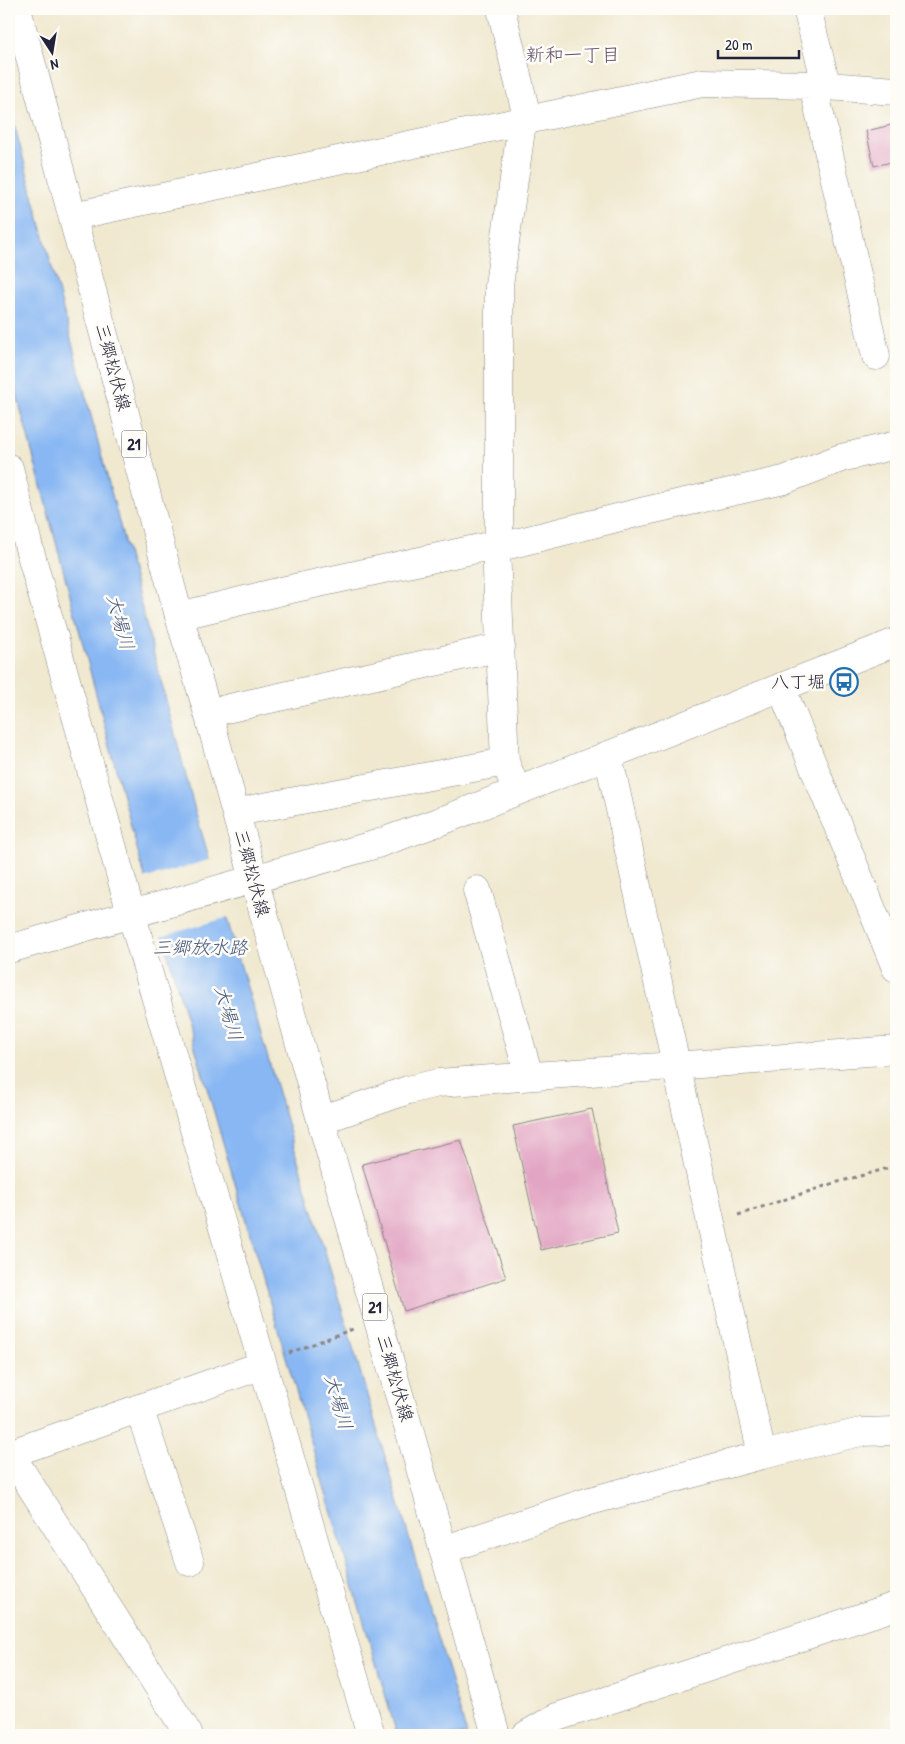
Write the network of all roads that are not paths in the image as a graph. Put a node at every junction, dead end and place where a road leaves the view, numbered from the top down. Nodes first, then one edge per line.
1 (17, 9) edge
2 (501, 9) edge
3 (807, 9) edge
4 (820, 86) junction
5 (896, 91) edge
6 (525, 122) junction
7 (73, 216) junction
8 (876, 356) dead end
9 (896, 445) edge
10 (9, 468) edge
11 (18, 545) edge
12 (497, 546) junction
13 (180, 616) junction
14 (896, 642) edge
15 (501, 647) junction
16 (782, 687) junction
17 (208, 713) junction
18 (608, 755) junction
19 (505, 762) junction
20 (517, 791) junction
21 (253, 809) dead end
22 (243, 881) junction
23 (478, 890) dead end
24 (138, 911) junction
25 (9, 949) edge
26 (896, 968) edge
27 (896, 1050) edge
28 (676, 1066) junction
29 (530, 1076) junction
30 (321, 1120) junction
31 (263, 1364) junction
32 (139, 1408) junction
33 (896, 1431) edge
34 (9, 1454) edge
35 (762, 1454) junction
36 (443, 1550) junction
37 (190, 1562) dead end
38 (896, 1606) edge
39 (189, 1735) edge
40 (371, 1735) edge
41 (496, 1735) edge
42 (526, 1735) edge

1 - 7 street, 三郷松伏線 / 21
2 - 6 street
3 - 4 street
4 - 5 street
4 - 6 street
4 - 8 street
6 - 7 street
6 - 12 street
7 - 13 street, 三郷松伏線 / 21
9 - 12 street
10 - 11 street
11 - 24 street
12 - 13 street
12 - 15 street
13 - 17 street, 三郷松伏線 / 21
14 - 16 street
15 - 17 street
15 - 19 street
16 - 18 street
16 - 26 street
17 - 22 street, 三郷松伏線 / 21
18 - 20 street
18 - 28 street
19 - 20 street
19 - 21 street
20 - 22 street
22 - 24 street
22 - 30 street, 三郷松伏線 / 21
23 - 29 street
24 - 25 street
24 - 31 street
27 - 28 street
28 - 29 street
28 - 35 street
29 - 30 street
30 - 36 street, 三郷松伏線 / 21
31 - 32 street
31 - 40 street
32 - 34 street
32 - 37 street
33 - 35 street
34 - 39 street
35 - 36 street
36 - 41 street, 三郷松伏線 / 21
38 - 42 street

